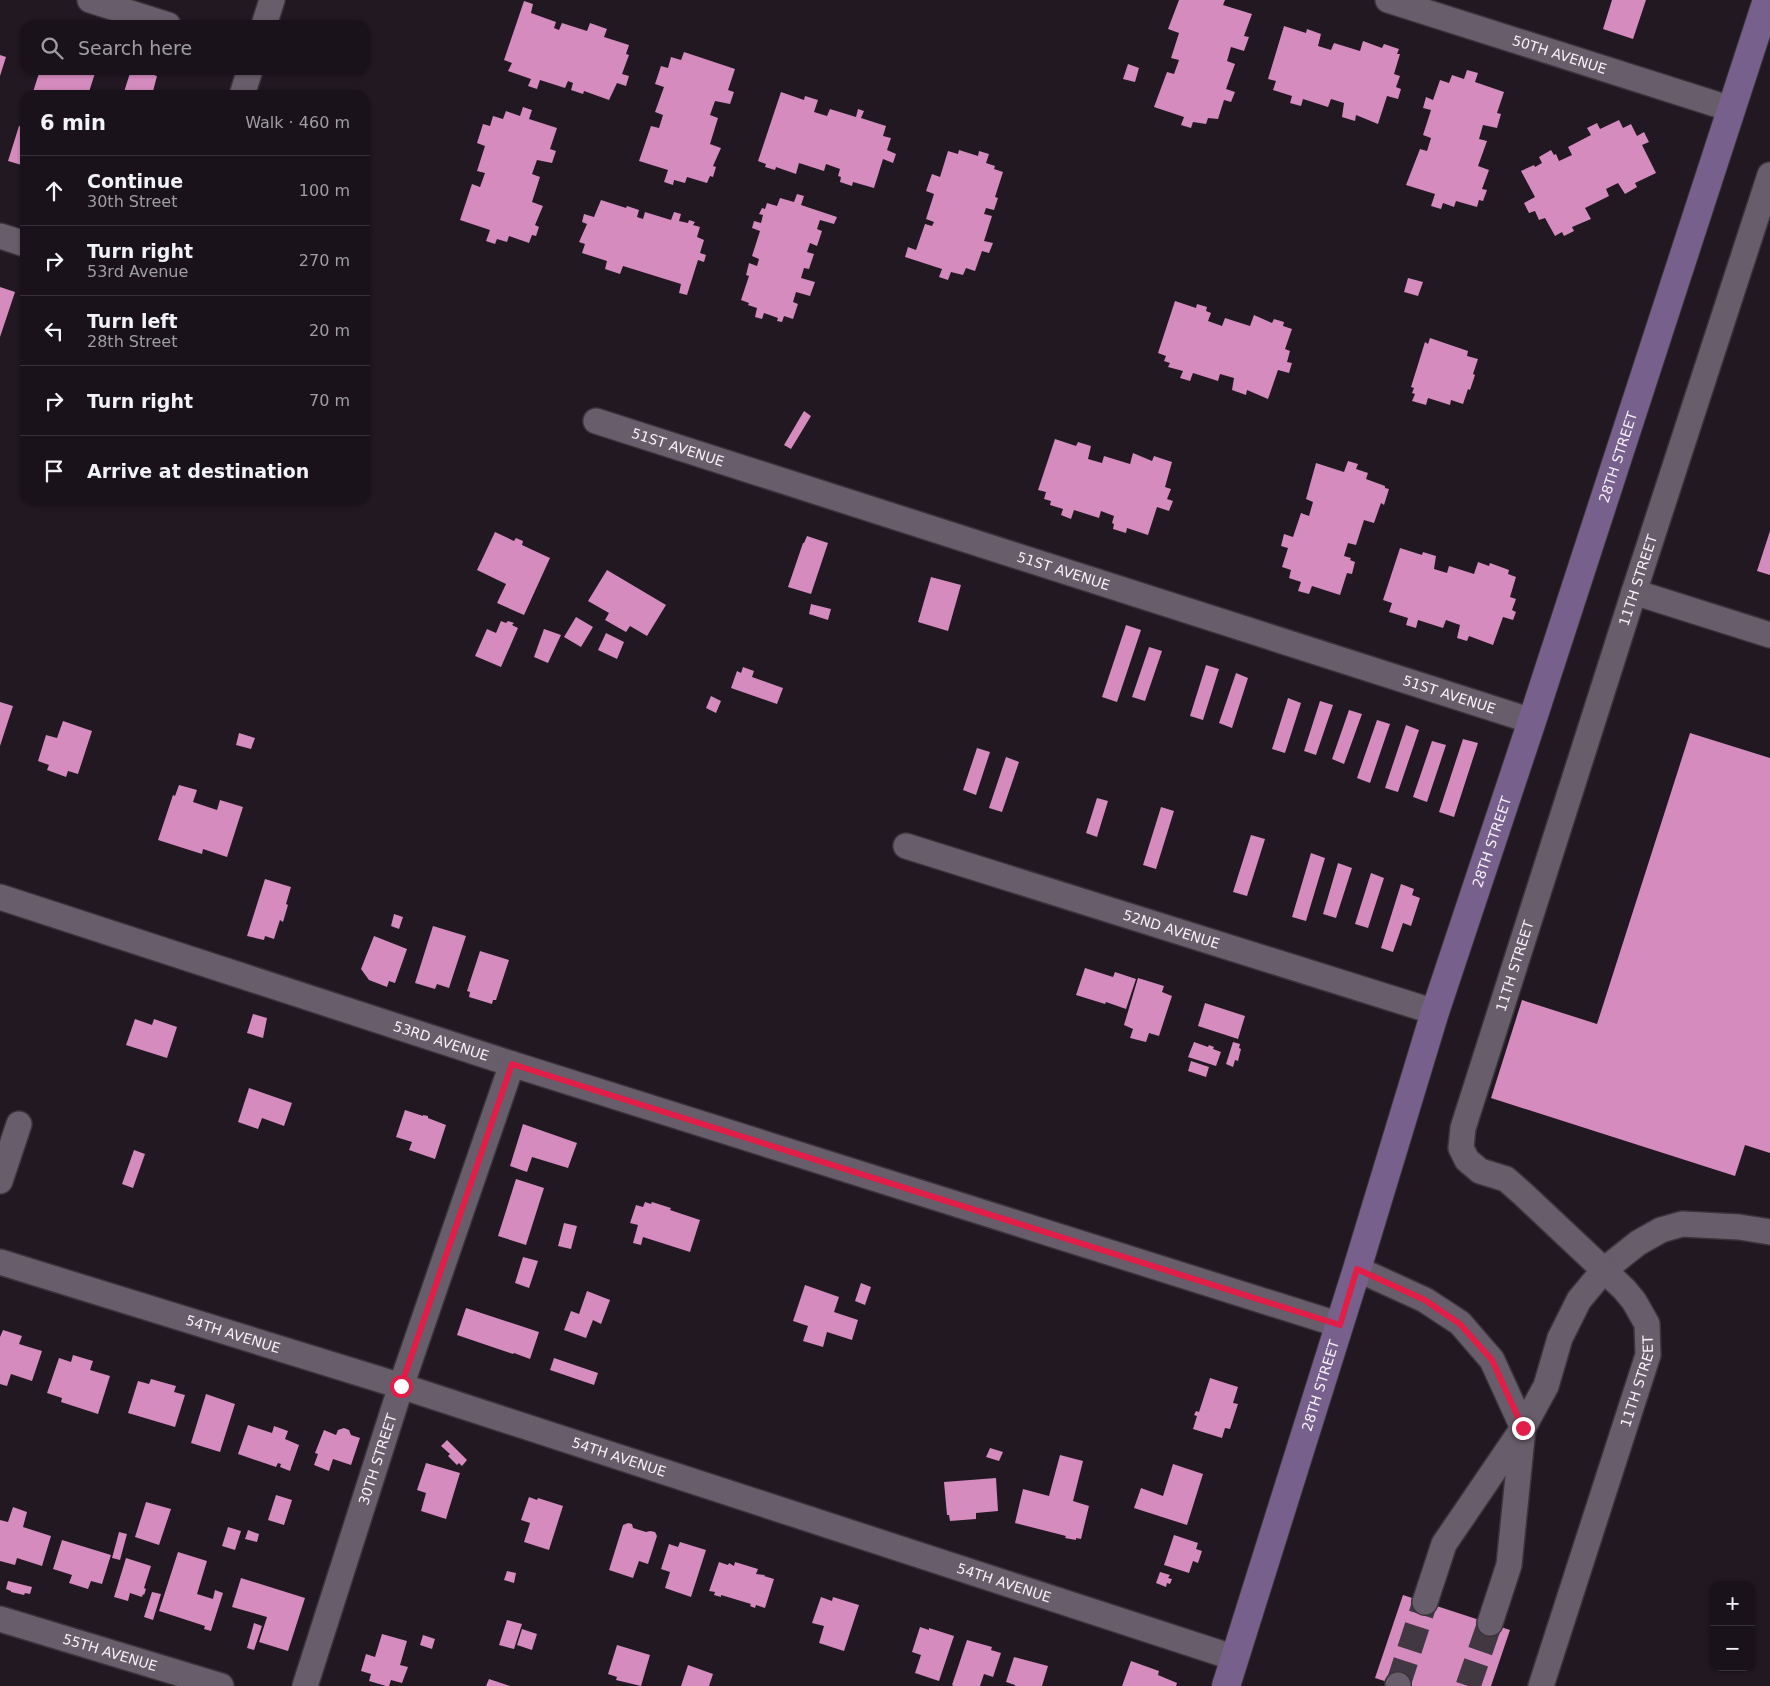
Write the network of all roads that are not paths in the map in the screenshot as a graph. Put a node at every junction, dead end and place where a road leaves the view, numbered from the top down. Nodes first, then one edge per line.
1 (90, 0) edge
2 (272, 0) edge
3 (1388, 0) edge
4 (1766, 0) edge
5 (152, 20) edge
6 (266, 20) edge
7 (248, 75) edge
8 (244, 90) edge
9 (1731, 109) junction
10 (1770, 175) edge
11 (0, 236) edge
12 (20, 242) edge
13 (596, 421) dead end
14 (1634, 592) junction
15 (1770, 635) edge
16 (1532, 721) junction
17 (906, 846) dead end
18 (0, 898) edge
19 (1435, 1012) junction
20 (512, 1064) junction
21 (19, 1124) dead end
22 (0, 1181) edge
23 (1770, 1232) edge
24 (0, 1262) edge
25 (1357, 1269) junction
26 (1604, 1270) junction
27 (1340, 1325) junction
28 (401, 1386) junction
29 (1523, 1428) junction
30 (1425, 1602) tunnel mouth
31 (0, 1619) edge
32 (1490, 1623) tunnel mouth
33 (1235, 1658) junction
34 (221, 1686) edge
35 (306, 1686) edge
36 (1226, 1686) edge
37 (1541, 1686) edge

1 - 5 street
2 - 6 street
3 - 9 street, 50TH AVENUE
4 - 9 main road, 28TH STREET
7 - 8 street
9 - 16 main road, 28TH STREET
10 - 14 street, 11TH STREET
11 - 12 street
13 - 16 street, 51ST AVENUE
14 - 15 street
14 - 26 street, 11TH STREET
16 - 19 main road, 28TH STREET
17 - 19 street, 52ND AVENUE
18 - 20 street, 53RD AVENUE
19 - 25 main road, 28TH STREET
20 - 27 street, 53RD AVENUE
20 - 28 street, 30TH STREET
21 - 22 street
23 - 26 street
24 - 28 street, 54TH AVENUE
25 - 27 main road, 28TH STREET
25 - 29 street
26 - 29 street
26 - 37 street, 11TH STREET
27 - 33 main road, 28TH STREET
28 - 33 street, 54TH AVENUE
28 - 35 street, 30TH STREET
29 - 30 street
29 - 32 street
31 - 34 street, 55TH AVENUE
33 - 36 main road, 28TH STREET

